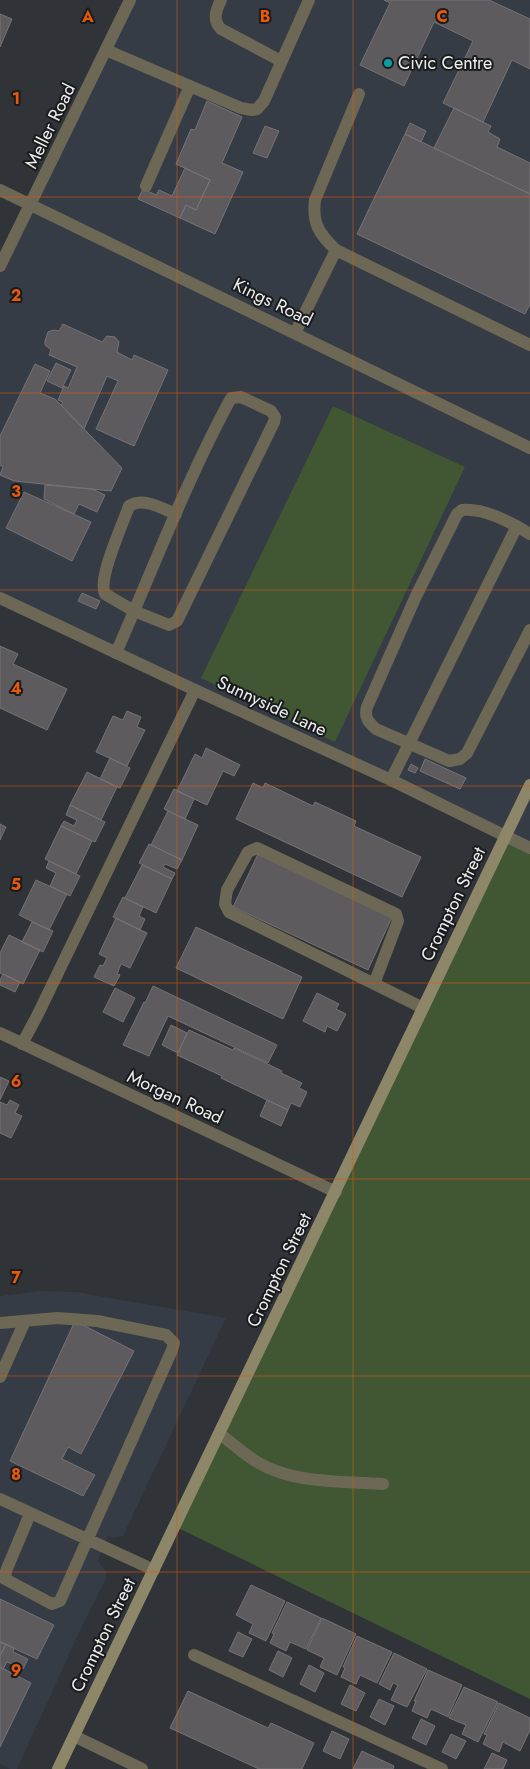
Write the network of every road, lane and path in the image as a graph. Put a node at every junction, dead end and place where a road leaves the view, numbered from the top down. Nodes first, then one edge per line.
1 (130, 0) edge
2 (220, 0) edge
3 (309, 0) edge
4 (106, 50) junction
5 (281, 61) junction
6 (190, 86) junction
7 (359, 94) dead end
8 (146, 186) dead end
9 (0, 190) edge
10 (31, 204) junction
11 (336, 250) junction
12 (0, 266) edge
13 (295, 333) junction
14 (530, 345) edge
15 (530, 448) edge
16 (176, 514) junction
17 (517, 526) junction
18 (530, 534) edge
19 (0, 598) edge
20 (134, 611) junction
21 (530, 630) edge
22 (116, 653) junction
23 (195, 690) junction
24 (409, 743) junction
25 (390, 780) junction
26 (530, 785) edge
27 (506, 836) junction
28 (530, 848) edge
29 (374, 984) junction
30 (422, 1008) junction
31 (0, 1033) edge
32 (22, 1044) junction
33 (336, 1192) junction
34 (25, 1321) junction
35 (0, 1322) edge
36 (0, 1378) edge
37 (220, 1434) junction
38 (383, 1484) dead end
39 (0, 1500) edge
40 (30, 1514) junction
41 (86, 1540) junction
42 (154, 1570) junction
43 (194, 1656) dead end
44 (74, 1736) junction
45 (435, 1767) edge
46 (58, 1769) edge
47 (142, 1769) edge

1 - 4 street, Meller Road
2 - 5 street
3 - 5 street
4 - 6 street
4 - 10 street, Meller Road
5 - 6 street
6 - 8 street
7 - 11 street
9 - 10 street, Kings Road
10 - 12 street, Meller Road
10 - 13 street, Kings Road
11 - 13 street
11 - 14 street
13 - 15 street, Kings Road
16 - 20 street
16 - 20 street
16 - 20 street
17 - 18 street
17 - 24 street
17 - 24 street
19 - 22 street, Sunnyside Lane
20 - 22 street
21 - 24 street
22 - 23 street, Sunnyside Lane
23 - 25 street, Sunnyside Lane
23 - 32 street
24 - 25 street
25 - 27 street, Sunnyside Lane
26 - 27 street, Crompton Street
27 - 28 street, Sunnyside Lane
27 - 30 street, Crompton Street
29 - 29 street
29 - 30 street
30 - 33 street, Crompton Street
31 - 32 street, Morgan Road
32 - 33 street, Morgan Road
33 - 37 street, Crompton Street
34 - 35 street
34 - 36 street
34 - 41 street
37 - 38 street
37 - 42 street, Crompton Street
39 - 40 street
40 - 41 street
40 - 41 street
41 - 42 street
42 - 44 street, Crompton Street
43 - 45 street
44 - 46 street, Crompton Street
44 - 47 street

